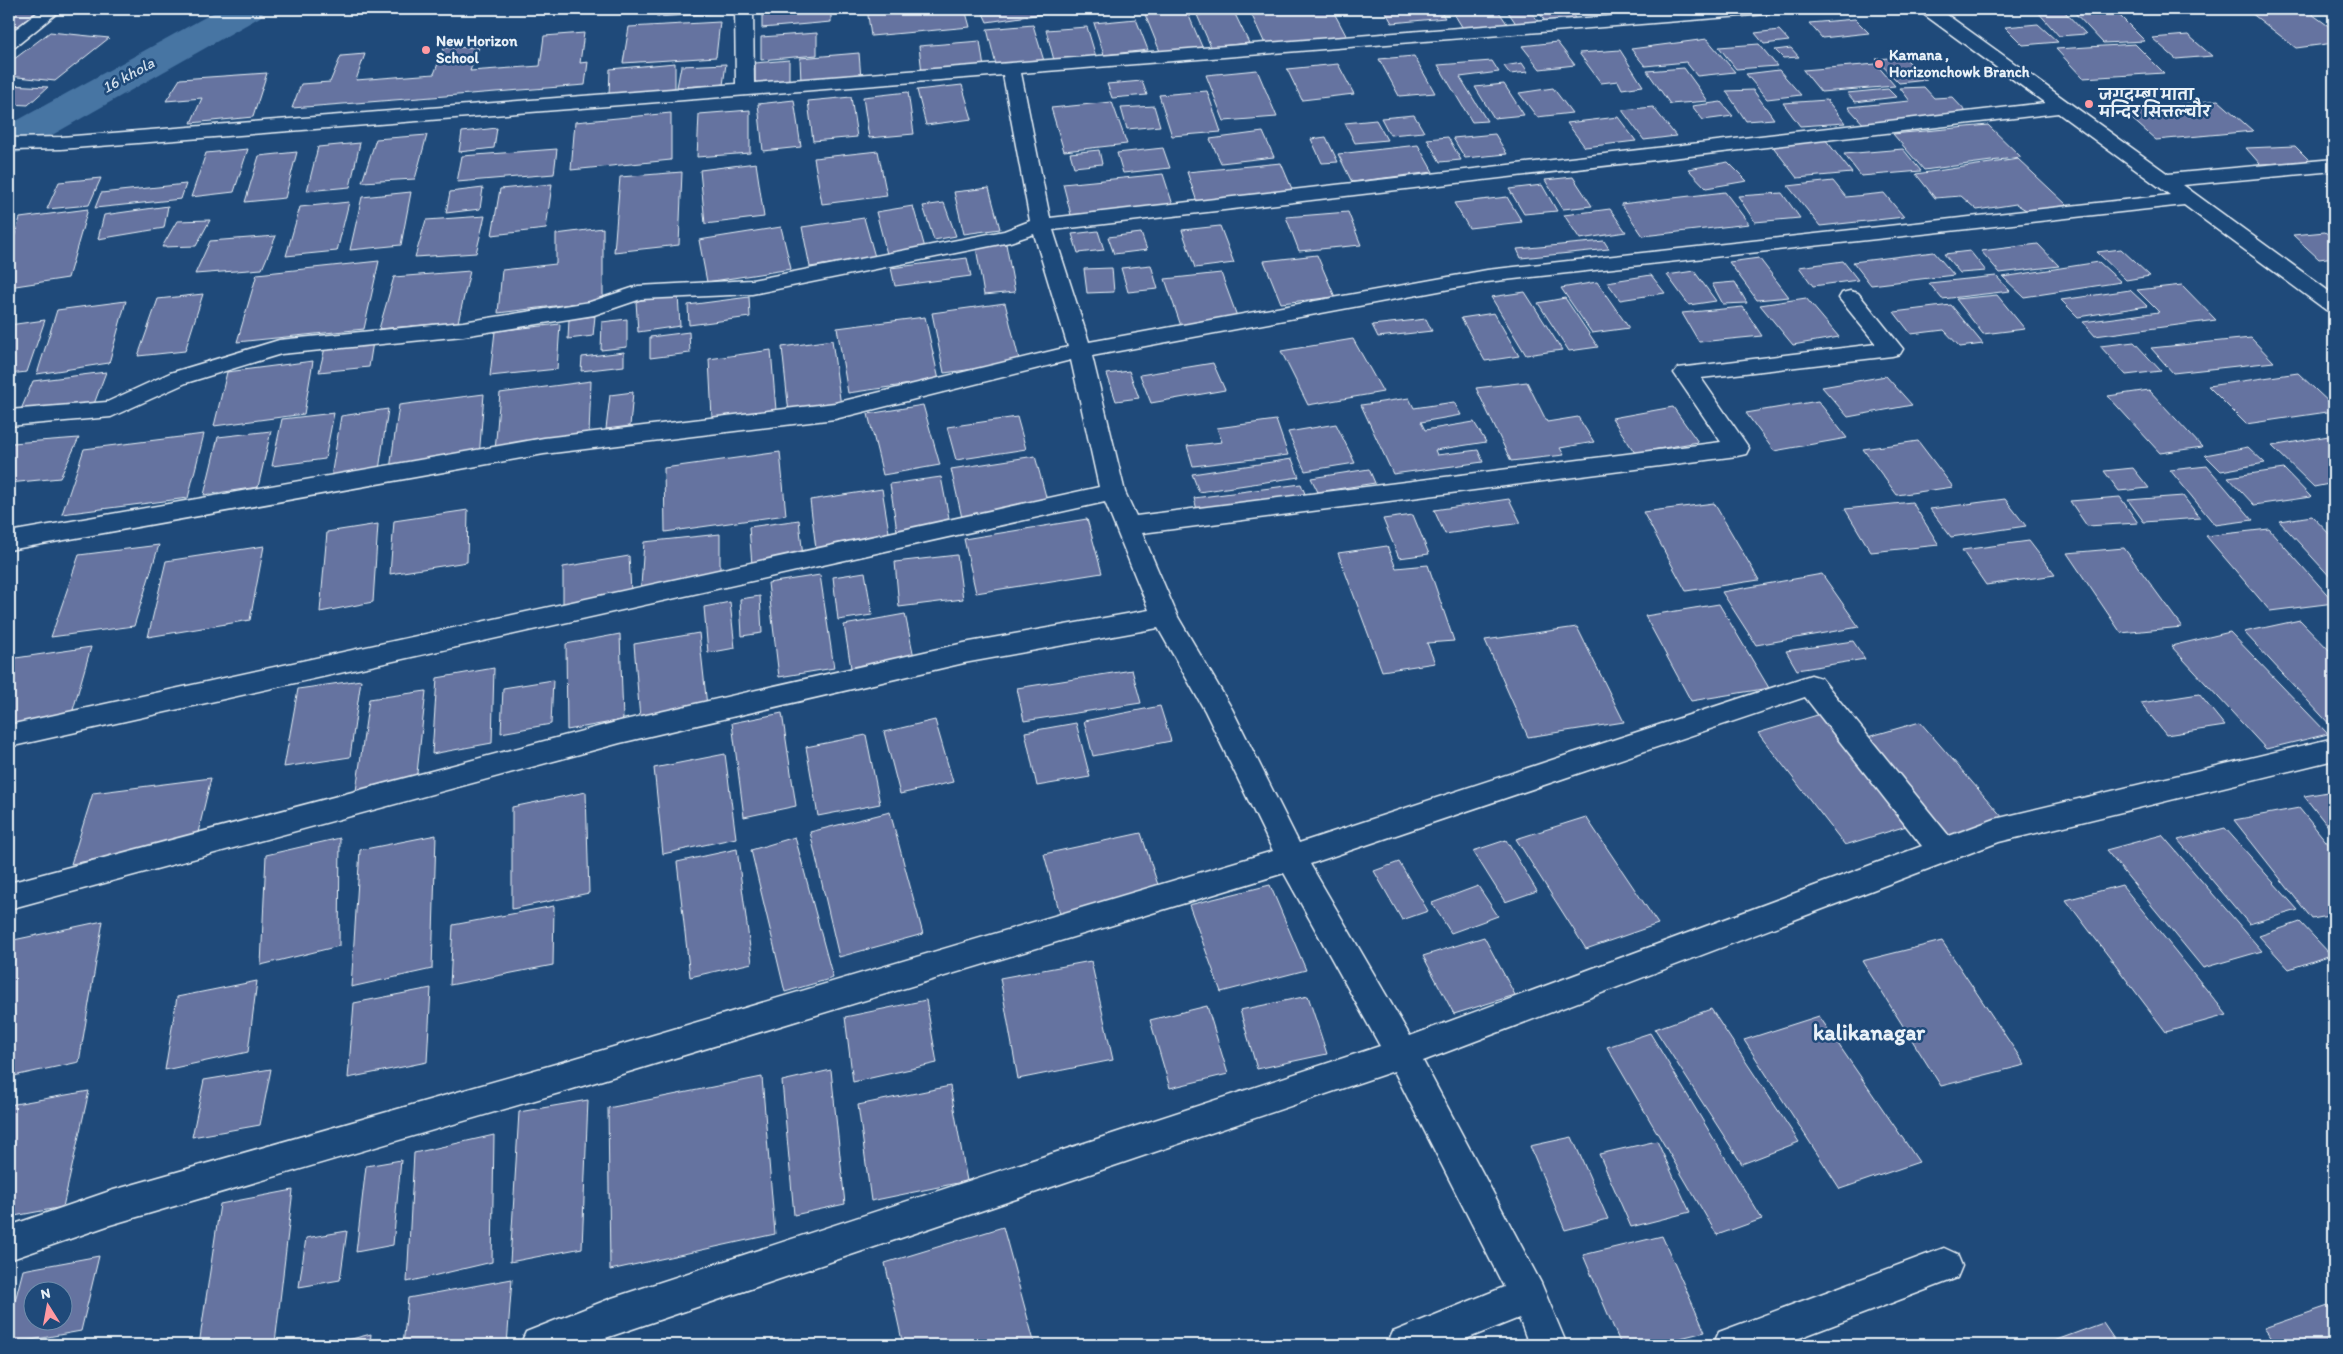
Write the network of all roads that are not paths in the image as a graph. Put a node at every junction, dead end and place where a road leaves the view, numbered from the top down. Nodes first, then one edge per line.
1 (53, 9) edge
2 (744, 9) edge
3 (1768, 9) edge
4 (1928, 9) edge
5 (9, 43) edge
6 (1011, 68) junction
7 (745, 89) junction
8 (2061, 107) junction
9 (9, 144) edge
10 (2334, 165) edge
11 (2163, 181) junction
12 (2186, 198) junction
13 (1041, 224) junction
14 (1850, 298) dead end
15 (2334, 305) edge
16 (1080, 351) junction
17 (9, 418) edge
18 (1113, 492) junction
19 (1127, 526) junction
20 (9, 541) edge
21 (1165, 616) junction
22 (9, 736) edge
23 (2334, 749) edge
24 (1943, 850) junction
25 (1291, 858) junction
26 (9, 896) edge
27 (1402, 1054) junction
28 (9, 1243) edge
29 (1944, 1266) dead end
30 (1528, 1296) junction
31 (539, 1345) edge
32 (1406, 1345) edge
33 (1548, 1345) edge
34 (1732, 1345) edge

1 - 5 street
2 - 7 street
3 - 6 street
4 - 8 street
6 - 7 street
6 - 13 street
7 - 9 street
8 - 11 street
8 - 13 street
10 - 11 street
11 - 12 street
12 - 15 street
12 - 16 street
13 - 16 street
13 - 17 street
14 - 19 street
16 - 18 street
16 - 20 street
18 - 19 street
18 - 22 street
19 - 21 street
21 - 25 street
21 - 26 street
23 - 24 street
24 - 25 street
24 - 27 street
25 - 27 street
25 - 28 street
27 - 30 street
27 - 31 street
29 - 34 street
30 - 32 street
30 - 33 street

